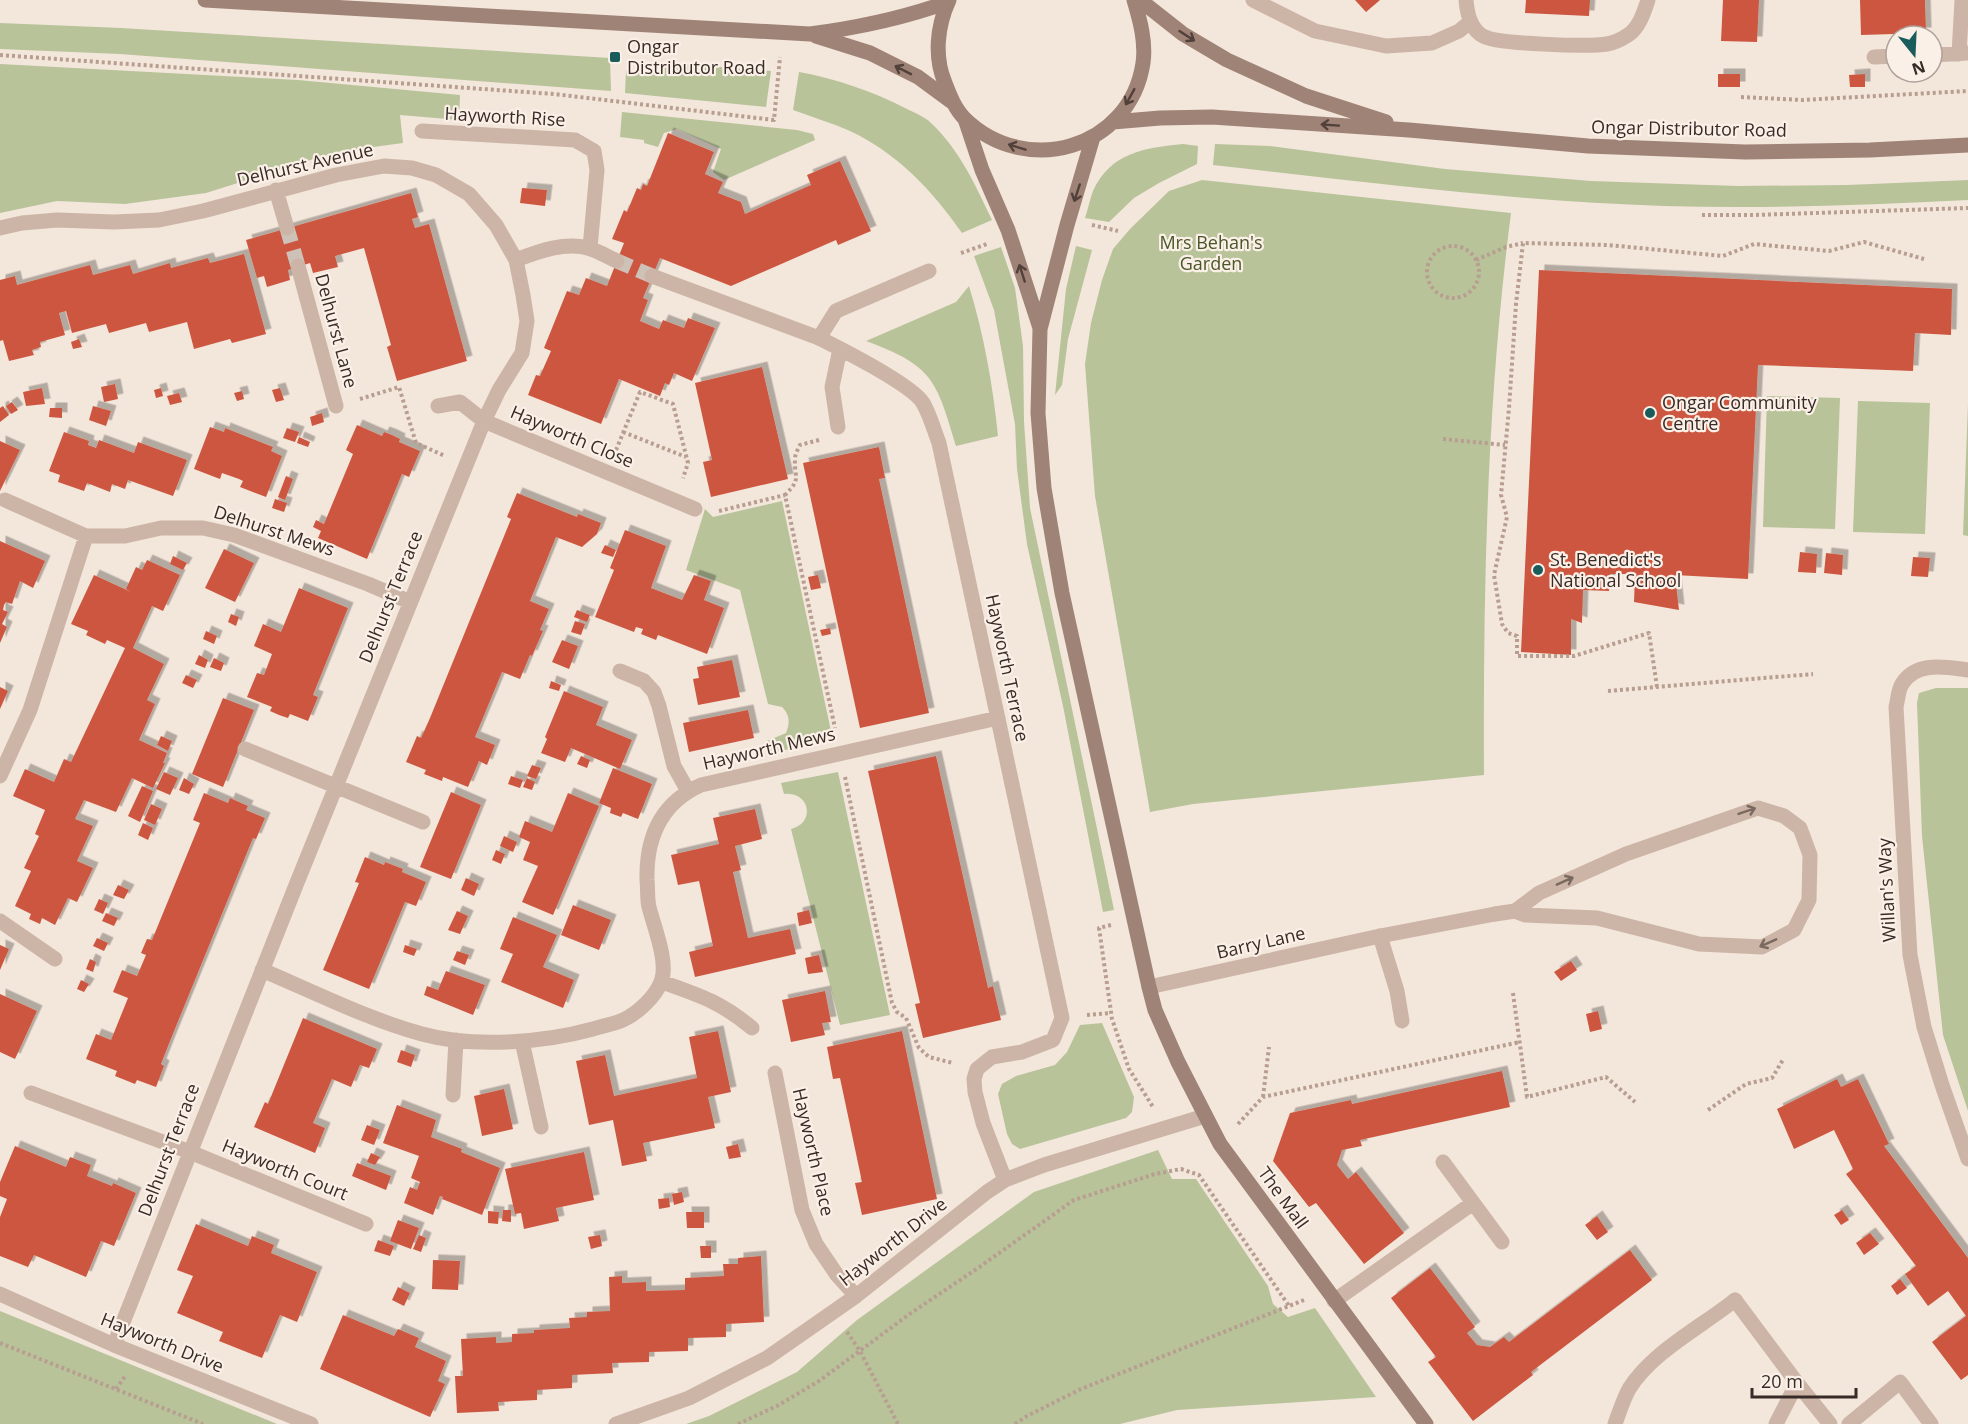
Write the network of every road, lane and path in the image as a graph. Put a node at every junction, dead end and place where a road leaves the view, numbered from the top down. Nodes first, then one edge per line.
1 (205, 0) edge
2 (1134, 0) edge
3 (1140, 0) edge
4 (1253, 0) edge
5 (1466, 0) edge
6 (1648, 0) edge
7 (1962, 0) edge
8 (949, 1) edge
9 (1470, 22) junction
10 (810, 34) junction
11 (1963, 54) edge
12 (0, 55) edge
13 (1944, 55) edge
14 (1874, 57) dead end
15 (1884, 57) edge
16 (1968, 91) edge
17 (1741, 97) dead end
18 (952, 102) junction
19 (965, 119) junction
20 (774, 120) dead end
21 (1113, 122) junction
22 (1409, 129) junction
23 (422, 131) dead end
24 (1093, 137) junction
25 (1968, 145) edge
26 (276, 190) junction
27 (1968, 208) edge
28 (1702, 215) dead end
29 (0, 228) edge
30 (287, 228) tunnel mouth
31 (1523, 243) junction
32 (590, 248) junction
33 (1924, 259) dead end
34 (516, 260) junction
35 (1476, 260) junction
36 (617, 261) tunnel mouth
37 (298, 266) tunnel mouth
38 (929, 271) dead end
39 (652, 276) tunnel mouth
40 (1040, 329) junction
41 (819, 338) junction
42 (840, 349) junction
43 (336, 406) joint
44 (438, 406) dead end
45 (484, 421) junction
46 (838, 427) joint
47 (623, 432) junction
48 (1443, 439) dead end
49 (1505, 445) junction
50 (451, 447) dead end
51 (687, 458) junction
52 (607, 473) junction
53 (681, 485) dead end
54 (785, 495) junction
55 (5, 500) dead end
56 (695, 509) dead end
57 (717, 512) dead end
58 (86, 536) junction
59 (410, 602) junction
60 (1968, 670) edge
61 (620, 671) dead end
62 (1813, 674) dead end
63 (1657, 687) junction
64 (1608, 691) dead end
65 (998, 718) junction
66 (246, 749) dead end
67 (840, 753) junction
68 (0, 776) edge
69 (337, 788) junction
70 (688, 791) junction
71 (423, 822) dead end
72 (1515, 911) junction
73 (0, 921) edge
74 (1135, 921) junction
75 (1380, 936) junction
76 (55, 959) dead end
77 (262, 970) junction
78 (662, 982) junction
79 (1149, 987) junction
80 (1513, 993) dead end
81 (1402, 1021) dead end
82 (753, 1028) dead end
83 (456, 1040) junction
84 (522, 1041) junction
85 (1520, 1042) junction
86 (1269, 1047) dead end
87 (1784, 1058) dead end
88 (977, 1069) junction
89 (775, 1073) dead end
90 (31, 1093) dead end
91 (453, 1095) dead end
92 (1263, 1097) junction
93 (1635, 1102) dead end
94 (1707, 1110) dead end
95 (1205, 1116) junction
96 (541, 1127) dead end
97 (1166, 1128) junction
98 (1220, 1144) junction
99 (190, 1152) junction
100 (1968, 1159) edge
101 (1443, 1162) dead end
102 (1005, 1180) junction
103 (1473, 1203) junction
104 (366, 1224) dead end
105 (1502, 1242) dead end
106 (0, 1294) edge
107 (856, 1296) junction
108 (1331, 1296) junction
109 (1289, 1306) junction
110 (833, 1312) junction
111 (0, 1343) edge
112 (114, 1345) junction
113 (860, 1351) junction
114 (1797, 1383) junction
115 (203, 1424) edge
116 (311, 1424) edge
117 (616, 1424) edge
118 (738, 1424) edge
119 (898, 1424) edge
120 (1015, 1424) edge
121 (1426, 1424) edge
122 (1615, 1424) edge
123 (1776, 1424) edge
124 (1830, 1424) edge
125 (1849, 1424) edge
126 (1931, 1424) edge

1 - 10 street
2 -> 21 street
3 -> 22 street, Ongar Distributor Road
4 - 9 street
5 - 9 street
6 - 9 street
7 - 11 street
8 - 10 street
8 - 18 street
18 -> 10 street
11 - 13 street
12 - 20 path
14 - 15 street
16 - 17 path
18 - 19 street
24 -> 19 street
40 -> 19 street
22 -> 21 street, Ongar Distributor Road
21 - 24 street
22 - 25 street, Ongar Distributor Road
23 - 32 street, Hayworth Rise
24 -> 40 street
26 - 29 street, Delhurst Avenue
26 - 30 street
26 - 34 street, Delhurst Avenue
27 - 28 path
31 - 33 path
31 - 35 path
31 - 49 path
32 - 34 street
32 - 36 street
34 - 45 street, Delhurst Avenue
35 - 35 path
37 - 43 street, Delhurst Lane
38 - 41 street
39 - 41 street, Hayworth Terrace
40 - 74 street, The Mall
41 - 42 street, Hayworth Terrace
42 - 46 street
42 - 65 street, Hayworth Terrace
43 - 50 path
44 - 45 street, Hayworth Close
45 - 52 street, Hayworth Close
45 - 59 street, Delhurst Terrace
46 - 54 path
47 - 51 path
47 - 51 path
47 - 52 path
48 - 49 path
49 - 63 path
51 - 53 path
52 - 56 street, Hayworth Close
54 - 57 path
54 - 67 path
55 - 58 street, Delhurst Mews
58 - 59 street, Delhurst Mews
58 - 68 street
59 - 69 street, Delhurst Terrace
60 - 100 street, Willan's Way
61 - 70 street
62 - 63 path
63 - 64 path
65 - 67 street, Hayworth Mews
65 - 88 street, Hayworth Terrace
66 - 69 street
67 - 70 street, Hayworth Mews
67 - 88 path
69 - 71 street
69 - 77 street, Delhurst Terrace
70 - 78 street, Hayworth Mews
72 -> 72 street
72 - 75 street, Barry Lane
73 - 76 street
74 - 79 street, The Mall
74 - 97 path
75 - 79 street, Barry Lane
75 - 81 street
77 - 83 street
77 - 99 street, Delhurst Terrace
78 - 82 street
78 - 84 street
79 - 95 street, The Mall
80 - 85 path
83 - 84 street
83 - 91 street
84 - 96 street
85 - 92 path
85 - 93 path
86 - 92 path
87 - 94 path
88 - 102 street
89 - 107 street, Hayworth Place
90 - 99 street, Hayworth Court
92 - 98 path
95 - 97 street, Hayworth Drive
95 - 98 street, The Mall
97 - 102 street, Hayworth Drive
98 - 108 street, The Mall
99 - 104 street, Hayworth Court
99 - 112 street, Delhurst Terrace
101 - 103 street
102 - 107 street, Hayworth Drive
103 - 105 street
103 - 108 street
106 - 112 street, Hayworth Drive
107 - 110 street, Hayworth Drive
108 - 109 path
108 - 121 street, The Mall
109 - 113 path
109 - 120 path
110 - 113 path
110 - 117 street, Hayworth Drive
111 - 115 path
112 - 116 street, Hayworth Drive
113 - 118 path
113 - 119 path
114 - 122 street
114 - 123 street
114 - 124 street
125 - 126 street

